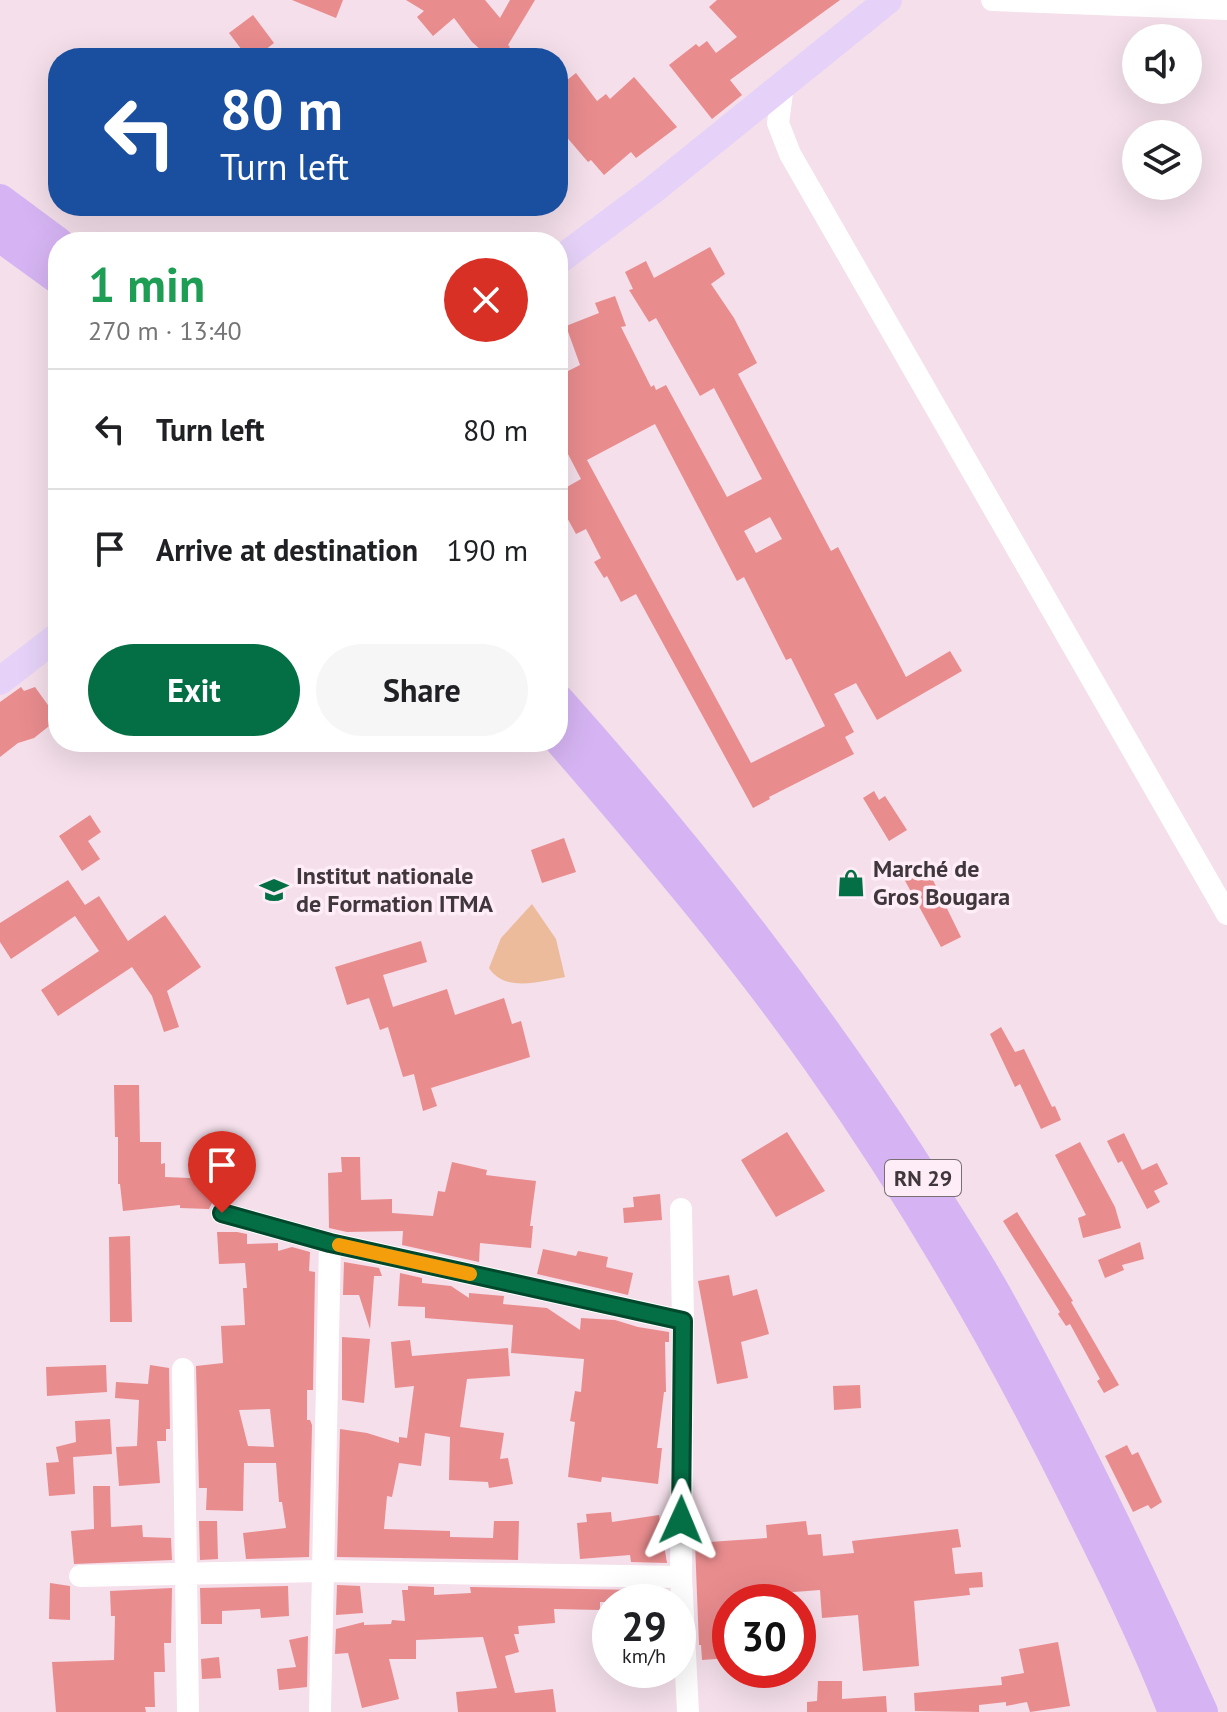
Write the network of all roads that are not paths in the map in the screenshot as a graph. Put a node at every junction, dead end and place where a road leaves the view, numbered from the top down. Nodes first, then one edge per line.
1 (888, 0) edge
2 (992, 0) edge
3 (1227, 9) edge
4 (783, 85) junction
5 (0, 200) edge
6 (0, 236) edge
7 (48, 236) edge
8 (568, 254) edge
9 (48, 271) edge
10 (48, 644) edge
11 (0, 681) edge
12 (568, 711) edge
13 (568, 750) edge
14 (1227, 914) edge
15 (681, 1209) dead end
16 (222, 1213) dead end
17 (330, 1243) junction
18 (683, 1321) junction
19 (183, 1369) dead end
20 (322, 1571) junction
21 (186, 1574) junction
22 (80, 1576) dead end
23 (681, 1577) junction
24 (1154, 1662) junction
25 (188, 1712) edge
26 (320, 1712) edge
27 (688, 1712) edge
28 (1159, 1712) edge
29 (1174, 1712) edge
30 (1202, 1712) edge

1 - 4 main road
2 - 3 street
4 - 8 main road
4 - 14 street
5 - 7 highway
6 - 9 highway
10 - 11 main road
12 - 30 highway, RN 29
13 - 24 highway, RN 29
15 - 18 street
16 - 17 street
17 - 18 street
17 - 20 street
18 - 23 street
19 - 21 street
20 - 21 street
20 - 23 street
20 - 26 street
21 - 22 street
21 - 25 street
23 - 27 street
24 - 28 highway
24 - 29 highway, RN 29

